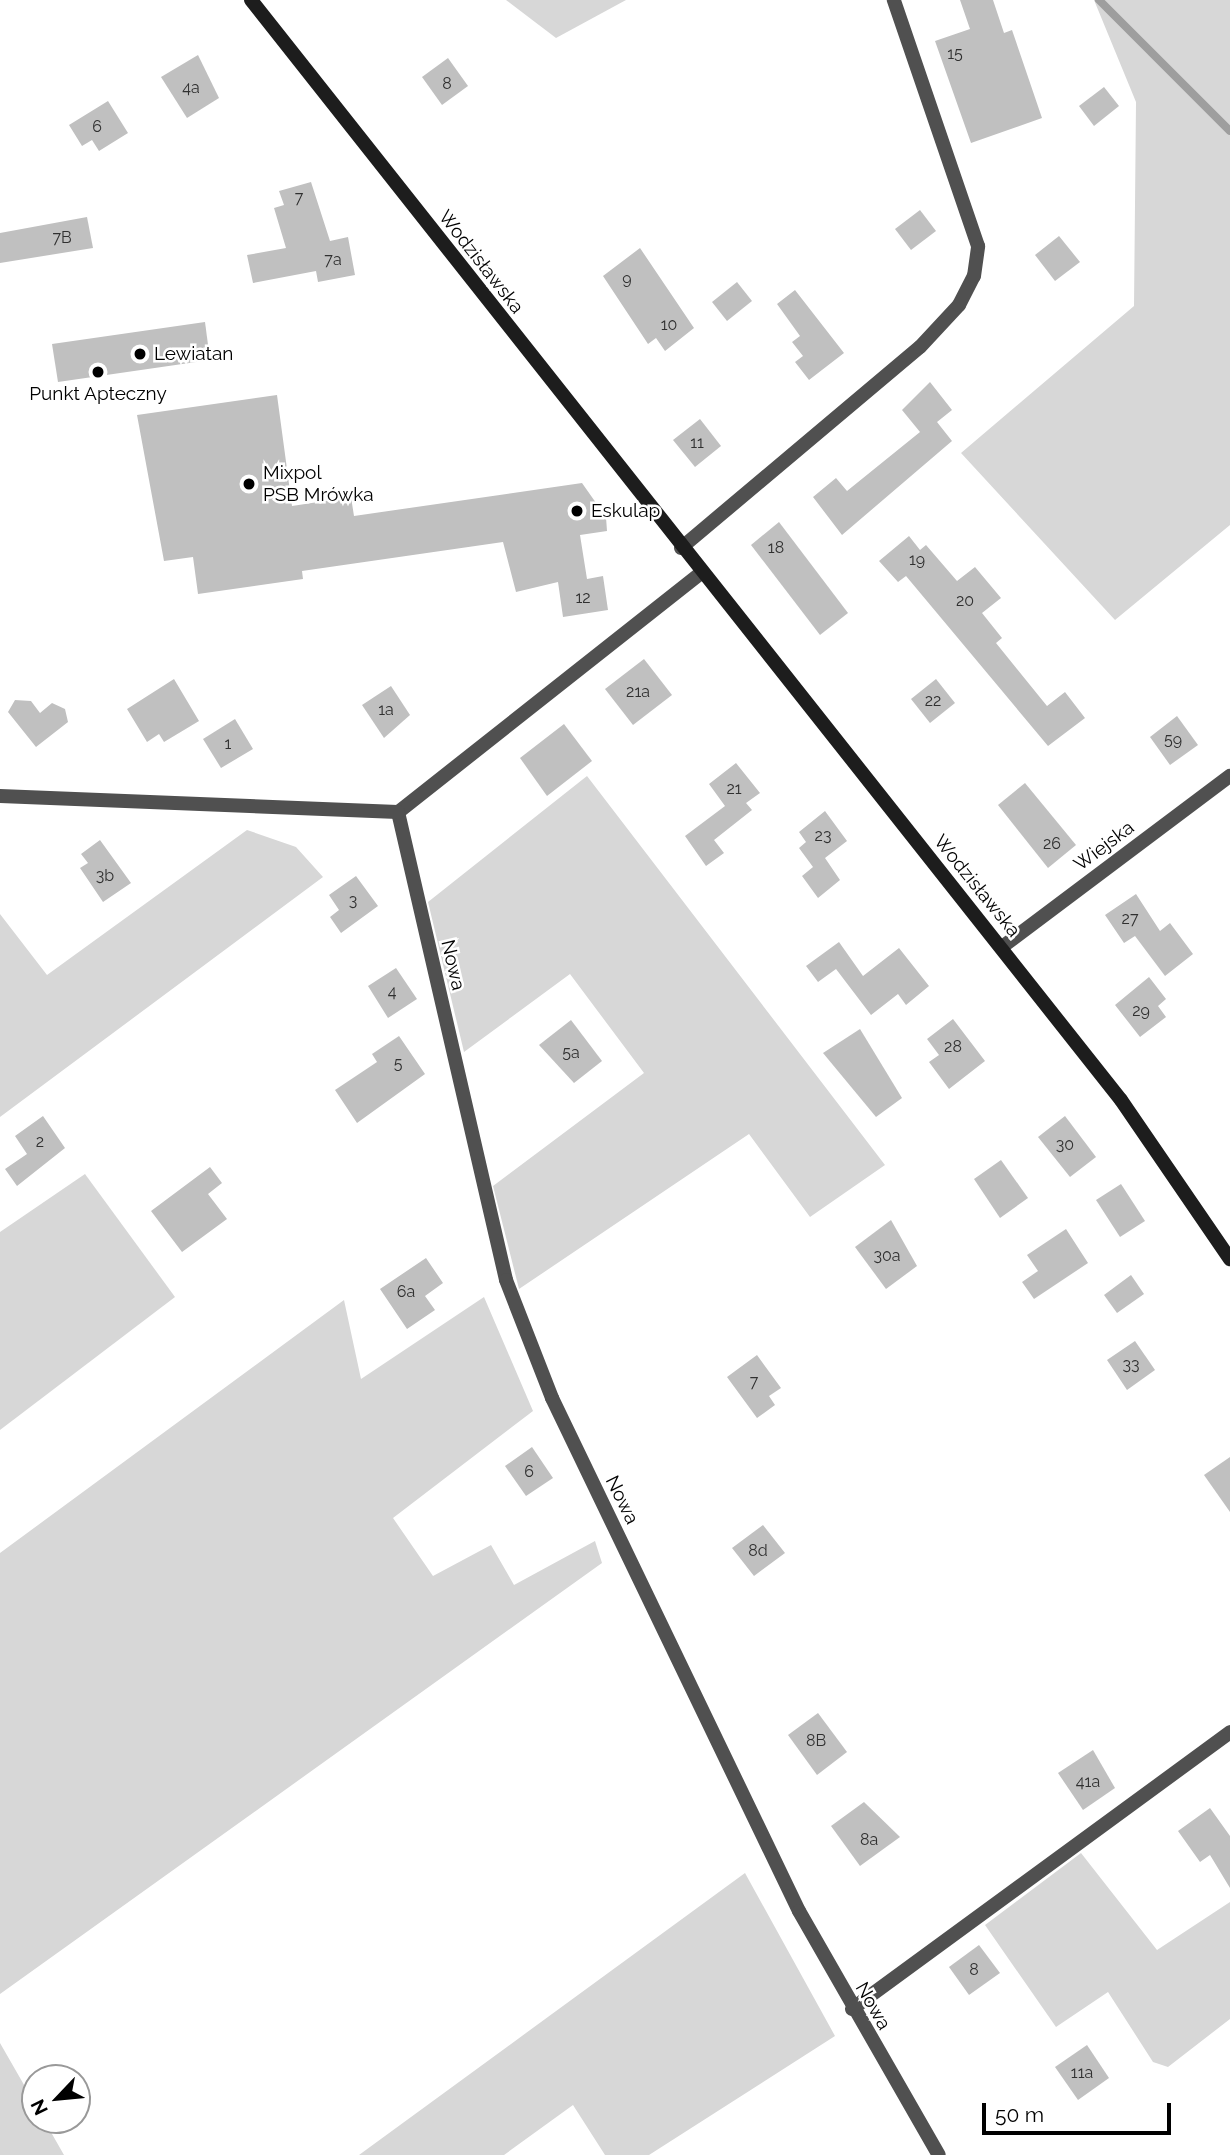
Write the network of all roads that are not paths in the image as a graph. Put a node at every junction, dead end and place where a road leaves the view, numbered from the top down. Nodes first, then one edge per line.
1 (251, 0) edge
2 (894, 0) edge
3 (681, 548) junction
4 (701, 573) junction
5 (1230, 776) edge
6 (0, 796) edge
7 (398, 812) junction
8 (1002, 947) junction
9 (1230, 1259) edge
10 (1230, 1732) edge
11 (852, 2009) junction
12 (939, 2155) edge

1 - 3 street, Wodzisławska
2 - 3 street
3 - 4 street, Wodzisławska
4 - 7 street
4 - 8 street, Wodzisławska
5 - 8 street, Wiejska
6 - 7 street
7 - 11 street, Nowa
8 - 9 street, Wodzisławska
10 - 11 street
11 - 12 street, Nowa

